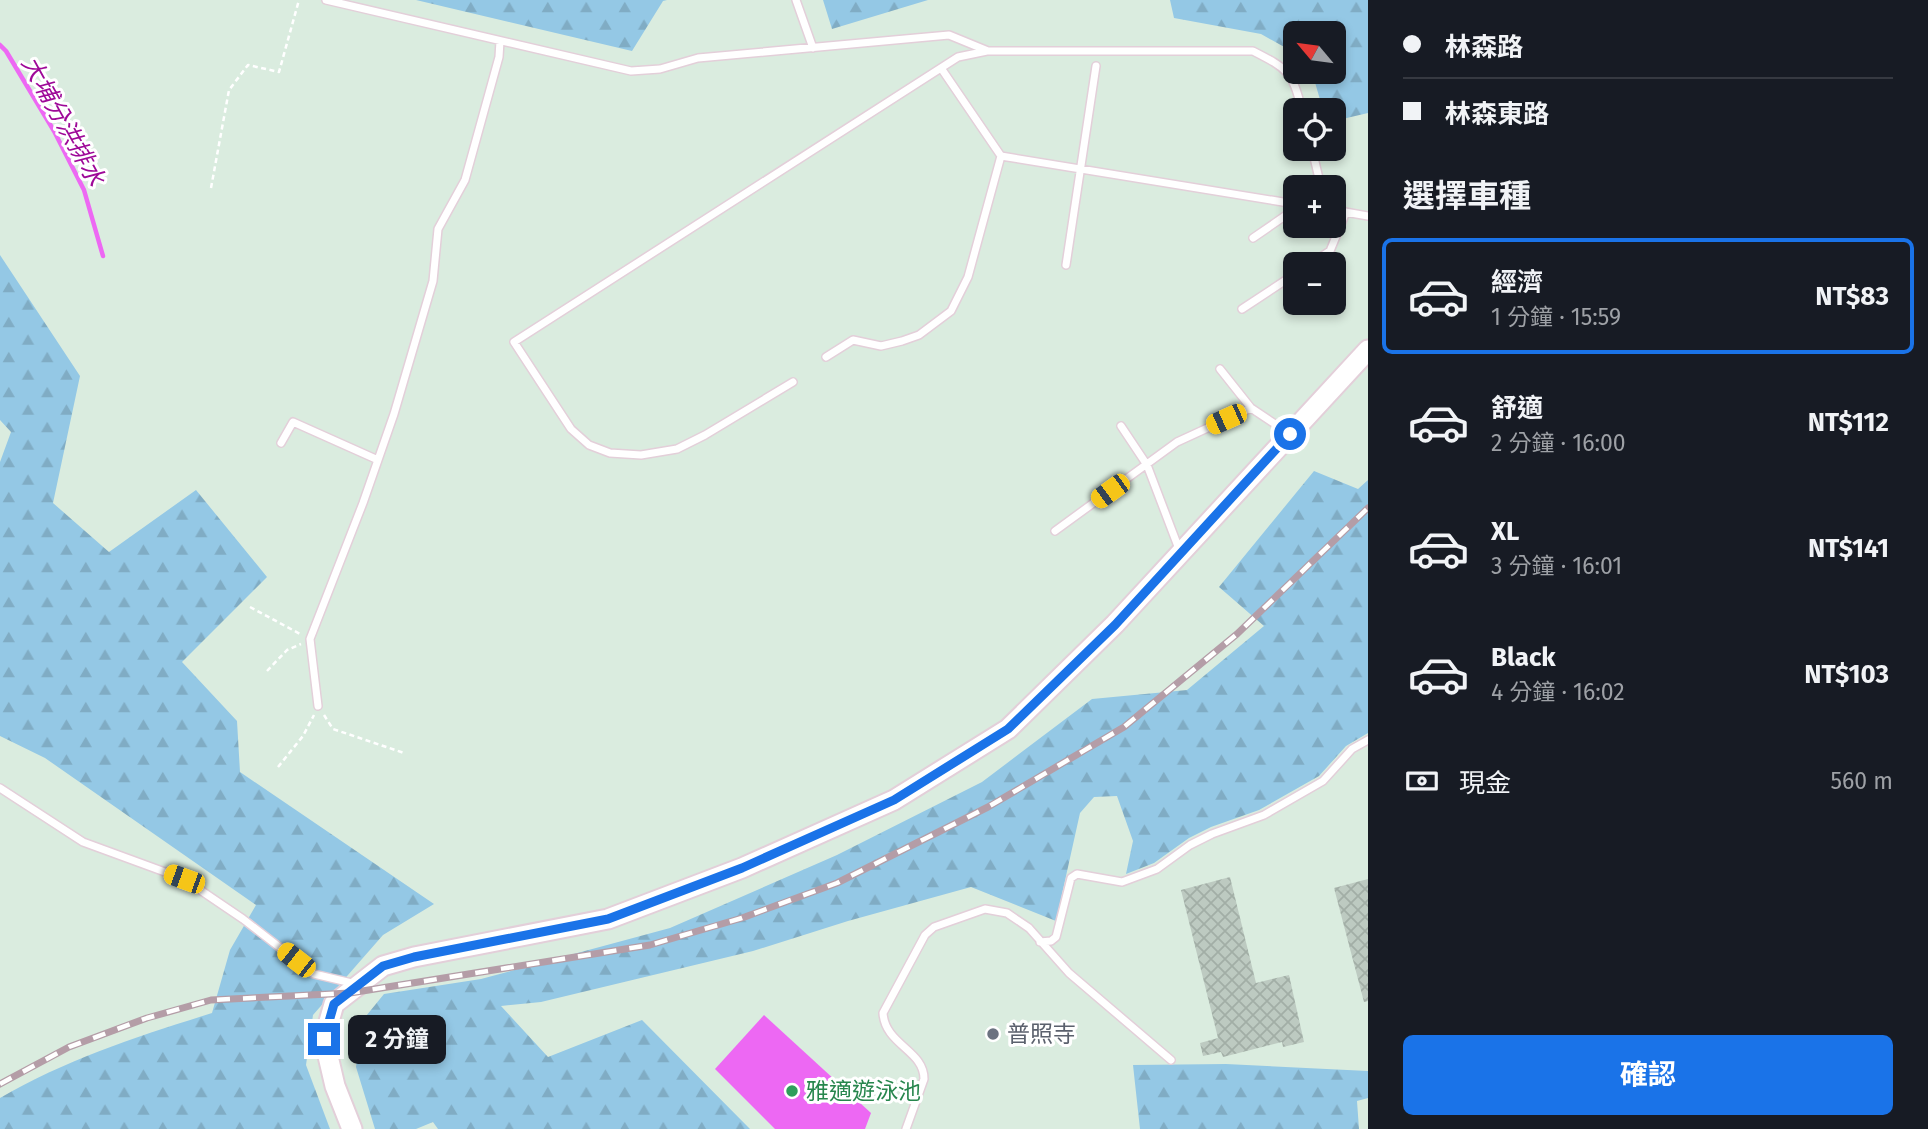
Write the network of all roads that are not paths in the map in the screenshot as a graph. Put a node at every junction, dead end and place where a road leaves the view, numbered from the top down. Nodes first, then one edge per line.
1 (327, 0) edge
2 (796, 0) edge
3 (500, 41) junction
4 (813, 47) junction
5 (988, 51) junction
6 (1096, 66) dead end
7 (941, 68) junction
8 (1299, 98) edge
9 (1002, 156) junction
10 (1082, 169) junction
11 (1283, 204) edge
12 (1346, 212) edge
13 (1283, 215) edge
14 (1368, 216) edge
15 (1253, 238) dead end
16 (1066, 265) dead end
17 (1283, 282) edge
18 (1242, 309) dead end
19 (1368, 350) edge
20 (826, 357) dead end
21 (1220, 369) dead end
22 (793, 382) dead end
23 (1251, 408) junction
24 (1121, 426) dead end
25 (1290, 434) junction
26 (281, 443) dead end
27 (378, 460) junction
28 (1147, 465) junction
29 (1055, 531) dead end
30 (1181, 553) junction
31 (318, 706) road end
32 (1368, 740) edge
33 (0, 788) edge
34 (1040, 942) junction
35 (355, 988) junction
36 (1171, 1060) dead end
37 (352, 1129) edge
38 (906, 1129) edge

1 - 3 lane
2 - 4 lane
3 - 4 lane
3 - 27 lane
4 - 5 lane
5 - 7 lane
5 - 8 lane
6 - 10 lane
7 - 9 lane
7 - 22 lane
9 - 10 lane
9 - 20 lane
10 - 11 lane
10 - 16 lane
12 - 14 lane
13 - 15 lane
17 - 18 lane
19 - 25 main road
21 - 23 lane
23 - 25 lane
23 - 28 lane
24 - 28 lane
25 - 30 main road
26 - 27 lane
27 - 31 lane
28 - 29 lane
28 - 30 lane
30 - 35 main road
32 - 34 lane
33 - 35 lane
34 - 36 lane
34 - 38 lane
35 - 37 main road

